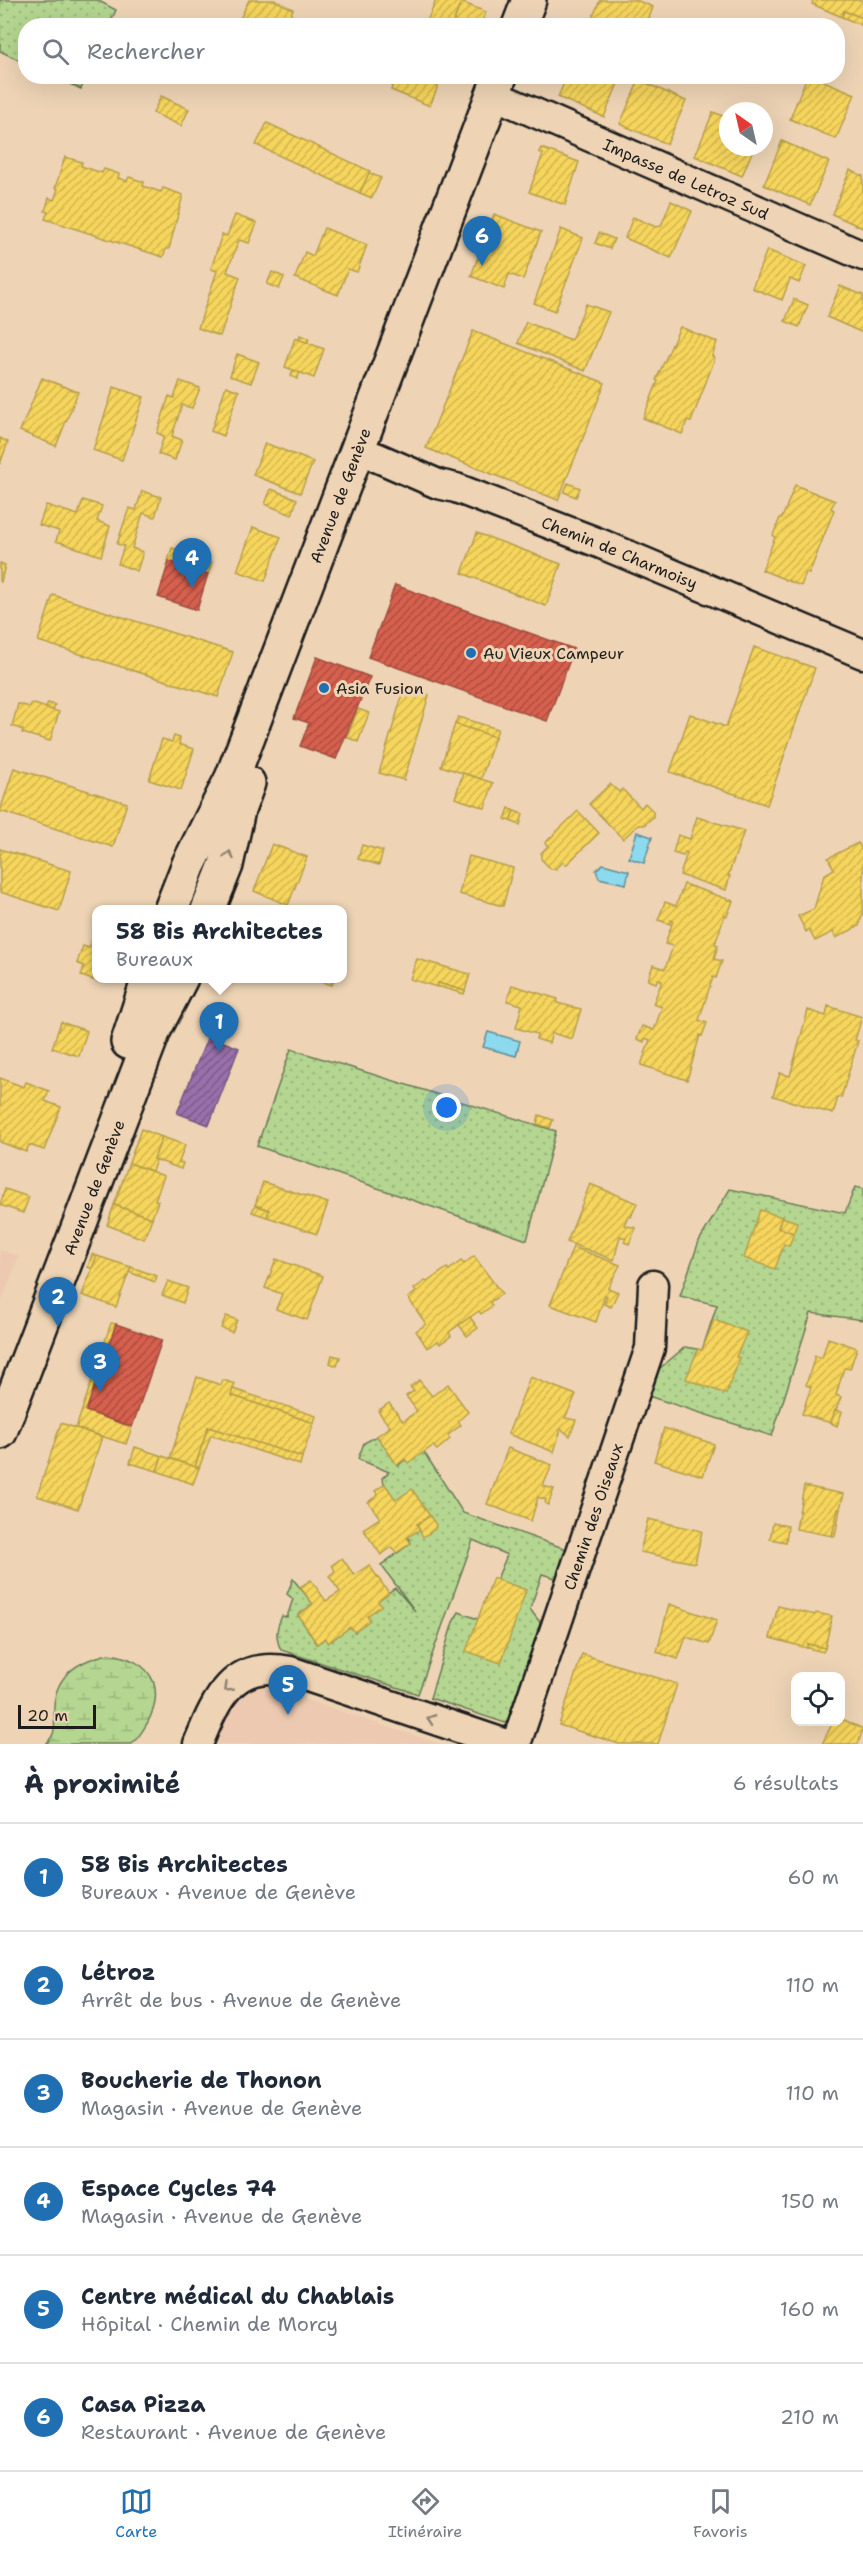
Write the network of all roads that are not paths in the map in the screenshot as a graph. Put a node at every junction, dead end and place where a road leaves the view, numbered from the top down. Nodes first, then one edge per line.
1 (529, 0) edge
2 (549, 0) edge
3 (522, 18) edge
4 (542, 18) edge
5 (510, 85) edge
6 (863, 256) edge
7 (367, 453) junction
8 (863, 654) edge
9 (176, 898) edge
10 (211, 904) edge
11 (148, 983) edge
12 (178, 983) edge
13 (653, 1285) dead end
14 (0, 1371) edge
15 (0, 1432) edge
16 (198, 1744) edge
17 (506, 1744) edge
18 (516, 1744) edge

1 - 3 main road
2 - 4 main road
5 - 6 street, Impasse de Letroz Sud
5 - 7 main road, Avenue de Genève
7 - 8 street, Chemin de Charmoisy
7 - 9 main road, Avenue de Genève
10 -> 7 main road, Avenue de Genève
9 - 10 main road
11 - 14 main road, Avenue de Genève
12 - 15 main road, Avenue de Genève
13 - 18 street, Chemin des Oiseaux
17 -> 16 street

